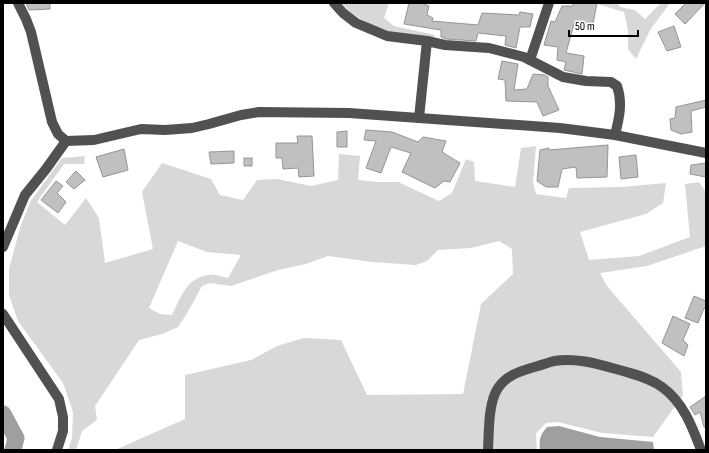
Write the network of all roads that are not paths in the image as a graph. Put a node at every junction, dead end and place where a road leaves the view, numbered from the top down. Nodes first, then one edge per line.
1 (18, 3) edge
2 (334, 3) edge
3 (549, 3) edge
4 (427, 41) junction
5 (530, 60) junction
6 (419, 118) junction
7 (615, 135) junction
8 (66, 141) junction
9 (706, 153) edge
10 (3, 247) edge
11 (3, 314) edge
12 (57, 450) edge
13 (488, 450) edge
14 (701, 450) edge

1 - 8 street
2 - 4 street
3 - 5 street
4 - 5 street
4 - 6 street
5 - 7 street
6 - 7 street
6 - 8 street
7 - 9 street
8 - 10 street
11 - 12 street
13 - 14 street

